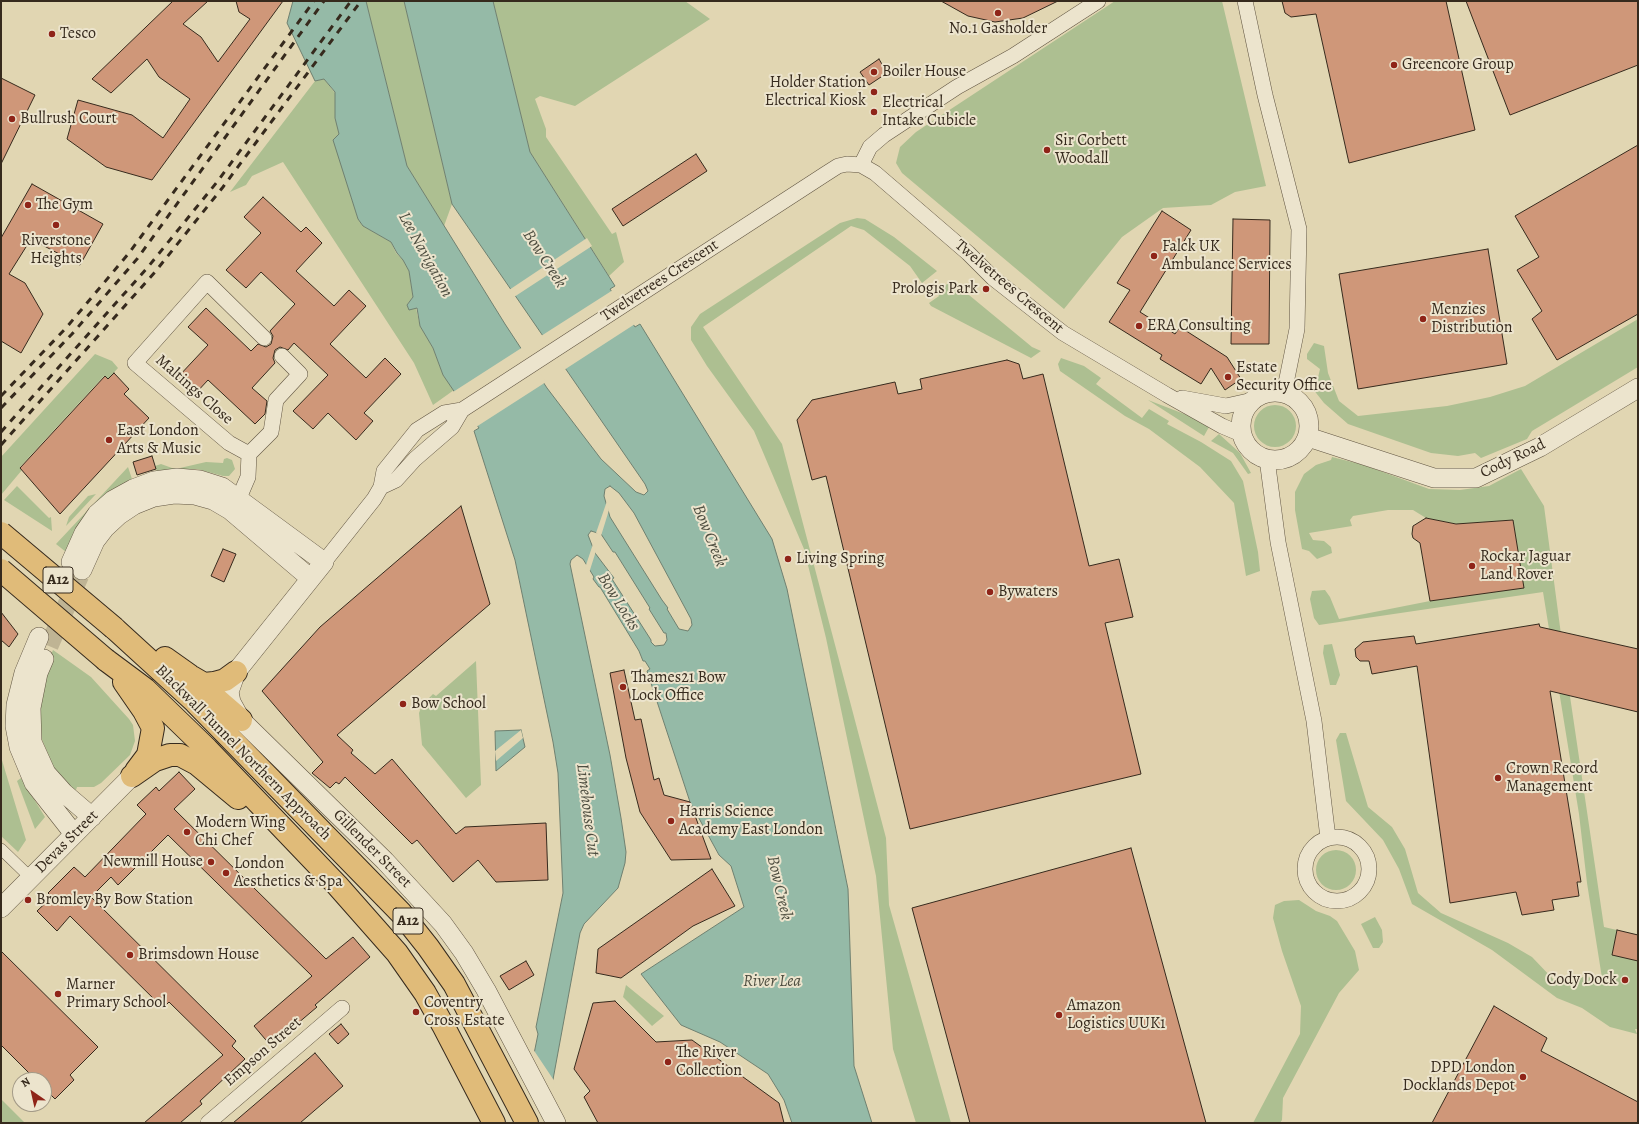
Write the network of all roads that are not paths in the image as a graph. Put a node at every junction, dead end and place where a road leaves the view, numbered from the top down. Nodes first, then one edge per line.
1 (1098, 1) edge
2 (1245, 1) edge
3 (861, 165) junction
4 (264, 338) dead end
5 (282, 356) dead end
6 (1638, 388) edge
7 (1284, 393) junction
8 (1167, 395) junction
9 (1252, 400) junction
10 (462, 410) junction
11 (1241, 434) junction
12 (1308, 438) junction
13 (249, 454) junction
14 (1267, 460) junction
15 (381, 487) junction
16 (235, 504) junction
17 (1, 533) edge
18 (324, 562) junction
19 (76, 566) tunnel mouth
20 (1, 570) edge
21 (310, 578) junction
22 (114, 628) junction
23 (106, 660) junction
24 (236, 672) junction
25 (189, 675) junction
26 (241, 720) junction
27 (132, 776) junction
28 (92, 817) junction
29 (74, 834) junction
30 (1328, 838) junction
31 (1, 849) edge
32 (304, 851) junction
33 (30, 878) junction
34 (1, 908) edge
35 (342, 1008) dead end
36 (553, 1117) edge
37 (208, 1123) edge
38 (494, 1123) edge
39 (527, 1123) edge

1 - 3 street
2 - 7 street
3 - 8 street, Twelvetrees Crescent
3 - 10 street, Twelvetrees Crescent
4 - 13 street, Maltings Close
5 - 13 street
6 - 12 street, Cody Road
7 - 9 street
7 - 12 street
8 - 9 street, Twelvetrees Crescent
8 - 11 street, Twelvetrees Crescent
9 - 11 street
10 - 15 street, Twelvetrees Crescent
10 - 15 street, Twelvetrees Crescent
11 - 14 street
12 - 14 street
13 - 16 street
14 - 30 street
15 - 18 street, Twelvetrees Crescent
16 - 18 street
16 - 19 street
16 - 21 street
17 - 22 highway, Blackwall Tunnel Northern Approach / A12, bridge
18 - 21 street, Twelvetrees Crescent
20 - 23 highway, Blackwall Tunnel Northern Approach / A12, bridge
21 - 24 street, Twelvetrees Crescent
22 - 25 highway
22 - 39 highway, Blackwall Tunnel Northern Approach / A12
23 - 27 highway
23 - 32 highway, Blackwall Tunnel Northern Approach / A12
24 - 25 highway
24 - 26 street, Gillender Street
25 - 26 highway
26 - 36 street, Gillender Street
27 - 28 street, Devas Street
27 - 32 highway
28 - 29 street, Devas Street
28 - 29 street
29 - 33 street, Devas Street
30 - 30 street
31 - 33 street
32 - 38 highway, Blackwall Tunnel Northern Approach / A12
33 - 34 street, Devas Street
35 - 37 street, Empson Street

